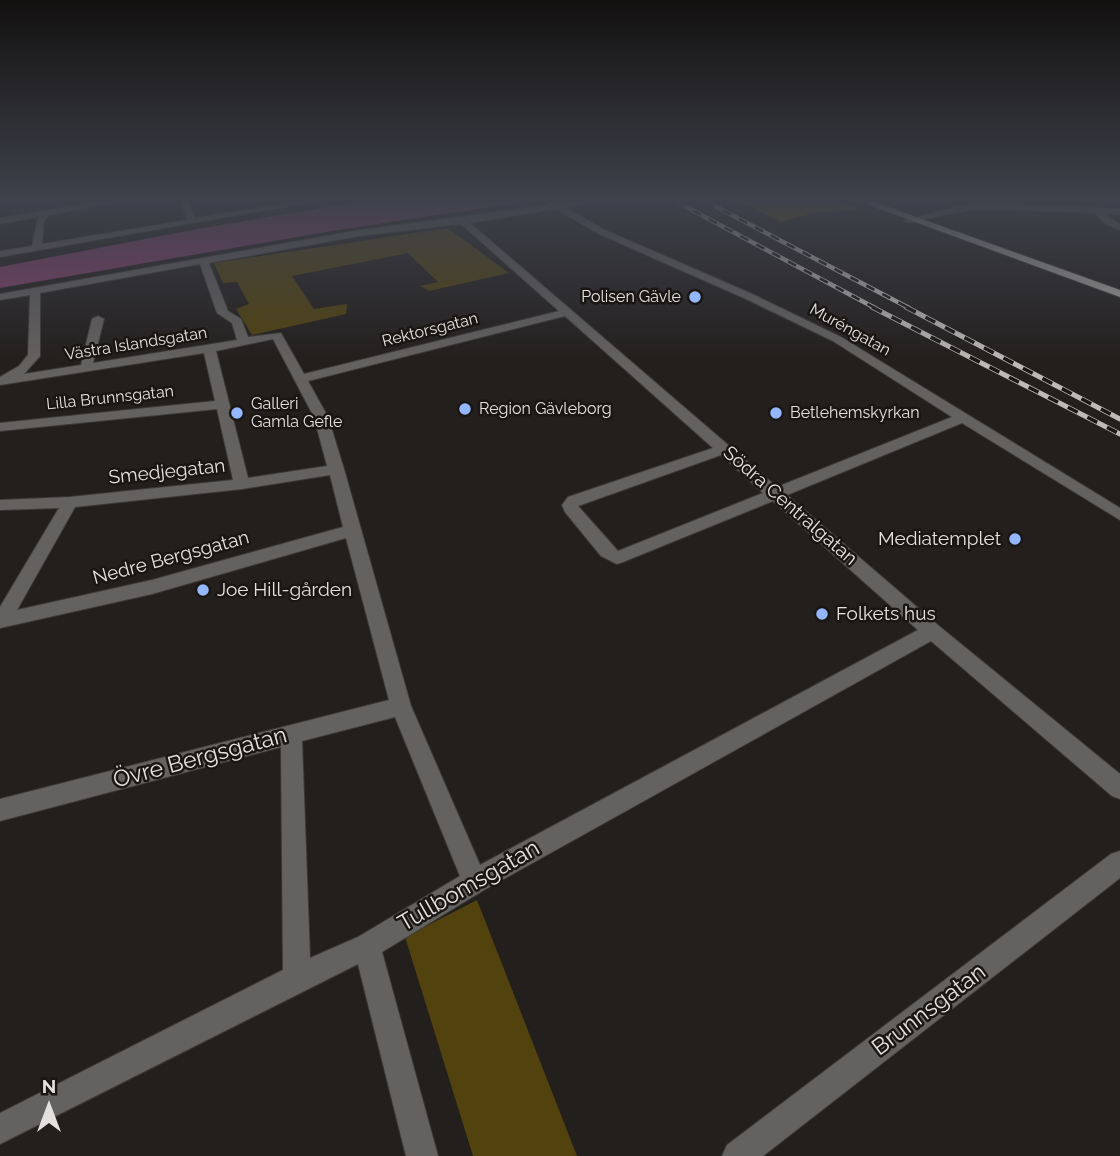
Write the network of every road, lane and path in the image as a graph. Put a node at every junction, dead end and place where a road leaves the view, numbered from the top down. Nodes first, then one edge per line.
1 (222, 256) edge
2 (503, 256) edge
3 (657, 256) edge
4 (1011, 256) edge
5 (1025, 256) edge
6 (203, 259) junction
7 (35, 290) junction
8 (1120, 294) edge
9 (0, 297) edge
10 (568, 312) junction
11 (98, 319) dead end
12 (243, 341) junction
13 (209, 349) junction
14 (86, 368) junction
15 (301, 379) junction
16 (0, 381) edge
17 (223, 404) junction
18 (964, 417) junction
19 (0, 427) edge
20 (724, 449) junction
21 (337, 469) junction
22 (242, 484) junction
23 (778, 494) junction
24 (70, 502) junction
25 (0, 505) edge
26 (1120, 515) edge
27 (351, 531) junction
28 (1, 621) edge
29 (932, 631) junction
30 (401, 706) junction
31 (291, 735) junction
32 (1120, 788) edge
33 (0, 810) edge
34 (1120, 863) edge
35 (475, 881) junction
36 (367, 946) junction
37 (297, 978) junction
38 (0, 1129) edge
39 (422, 1156) edge
40 (738, 1156) edge

1 - 6 street
2 - 10 street, Södra Centralgatan
3 - 18 street, Muréngatan
4 - 8 main road
5 - 8 main road
6 - 7 street
6 - 12 street
7 - 9 street
7 - 16 street
10 - 15 street, Rektorsgatan
10 - 20 street, Södra Centralgatan
11 - 14 street
12 - 13 street, Västra Islandsgatan
12 - 15 street, Västra Islandsgatan
13 - 14 street, Västra Islandsgatan
13 - 17 street
14 - 16 street, Västra Islandsgatan
15 - 21 street
17 - 19 street, Lilla Brunnsgatan
17 - 22 street
18 - 23 street
18 - 26 street, Muréngatan
20 - 23 street, Södra Centralgatan
20 - 23 street
21 - 22 street, Smedjegatan
21 - 27 street
22 - 24 street, Smedjegatan
23 - 29 street, Södra Centralgatan
24 - 25 street, Smedjegatan
24 - 28 street
27 - 28 street, Nedre Bergsgatan
27 - 30 street
29 - 32 street, Södra Centralgatan
29 - 35 street, Tullbomsgatan
30 - 31 street, Övre Bergsgatan
30 - 35 street
31 - 33 street, Övre Bergsgatan
31 - 37 street
34 - 40 street, Brunnsgatan
35 - 36 street, Tullbomsgatan
36 - 37 street, Tullbomsgatan
36 - 39 street
37 - 38 street, Tullbomsgatan

